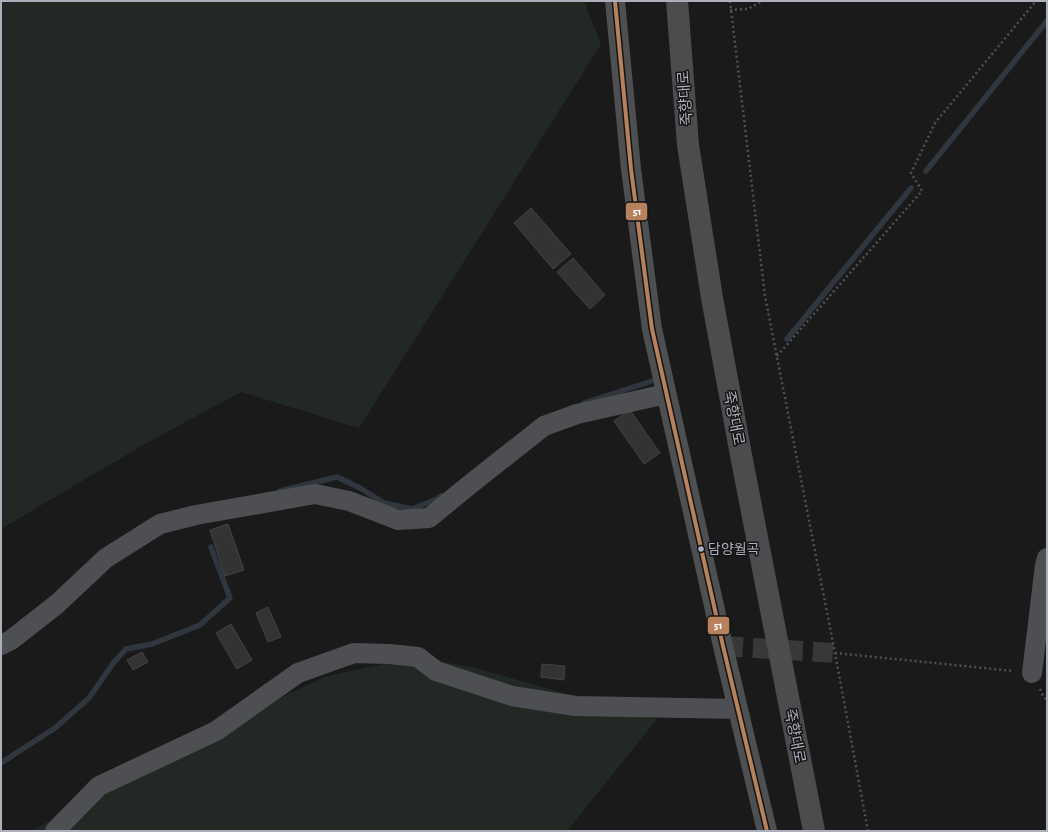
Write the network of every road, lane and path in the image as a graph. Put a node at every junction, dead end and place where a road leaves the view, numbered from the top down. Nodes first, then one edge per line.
1 (615, 1) edge
2 (677, 1) edge
3 (730, 1) edge
4 (762, 1) edge
5 (1036, 1) edge
6 (730, 10) junction
7 (777, 356) junction
8 (666, 394) junction
9 (1047, 558) edge
10 (1, 645) edge
11 (835, 653) junction
12 (1032, 673) joint
13 (738, 709) junction
14 (55, 831) edge
15 (767, 831) edge
16 (814, 831) edge
17 (868, 831) edge

1 - 8 street
2 - 16 main road, 죽향대로
3 - 6 path
4 - 6 path
5 - 7 path
6 - 7 path
7 - 11 path
8 - 10 street
8 - 13 street
9 - 12 street
11 - 12 path
11 - 17 path
13 - 14 street
13 - 15 street

